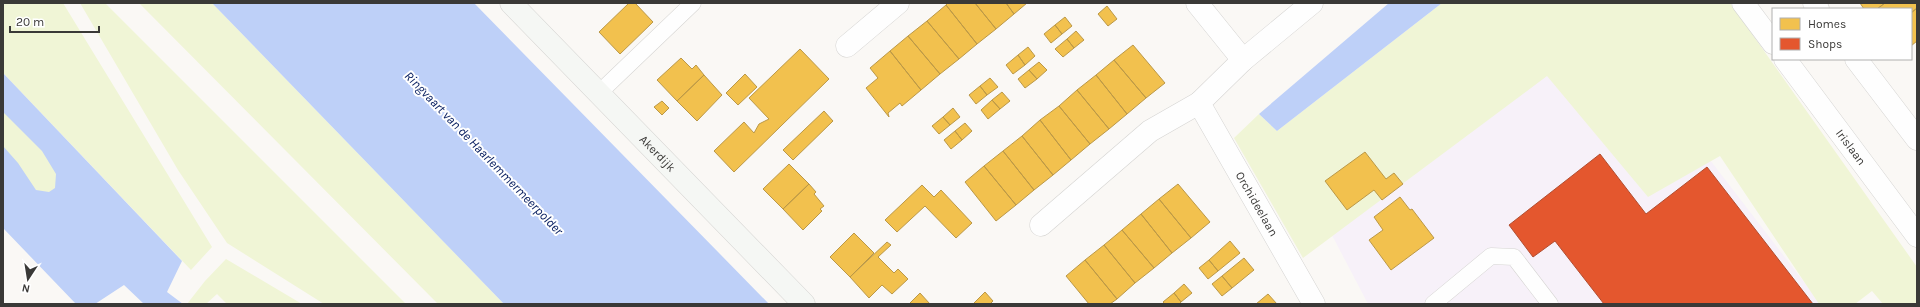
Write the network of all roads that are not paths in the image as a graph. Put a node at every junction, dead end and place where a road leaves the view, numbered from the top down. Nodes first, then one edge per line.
1 (511, 3) edge
2 (693, 3) edge
3 (898, 3) edge
4 (1197, 3) edge
5 (1312, 3) edge
6 (1743, 3) edge
7 (1772, 42) edge
8 (847, 46) dead end
9 (1243, 60) junction
10 (1786, 60) edge
11 (1857, 60) edge
12 (599, 93) junction
13 (1199, 103) junction
14 (1917, 139) edge
15 (1040, 225) dead end
16 (1917, 236) edge
17 (804, 304) edge
18 (1314, 304) edge
19 (1433, 304) edge
20 (1550, 304) edge

1 - 12 street, Akerdijk
2 - 12 lane
3 - 8 street
4 - 9 street
5 - 9 street
6 - 7 street
9 - 13 street
10 - 16 street, Irislaan
11 - 14 street
12 - 17 street, Akerdijk
13 - 15 street
13 - 18 street, Orchideelaan
19 - 20 lane

